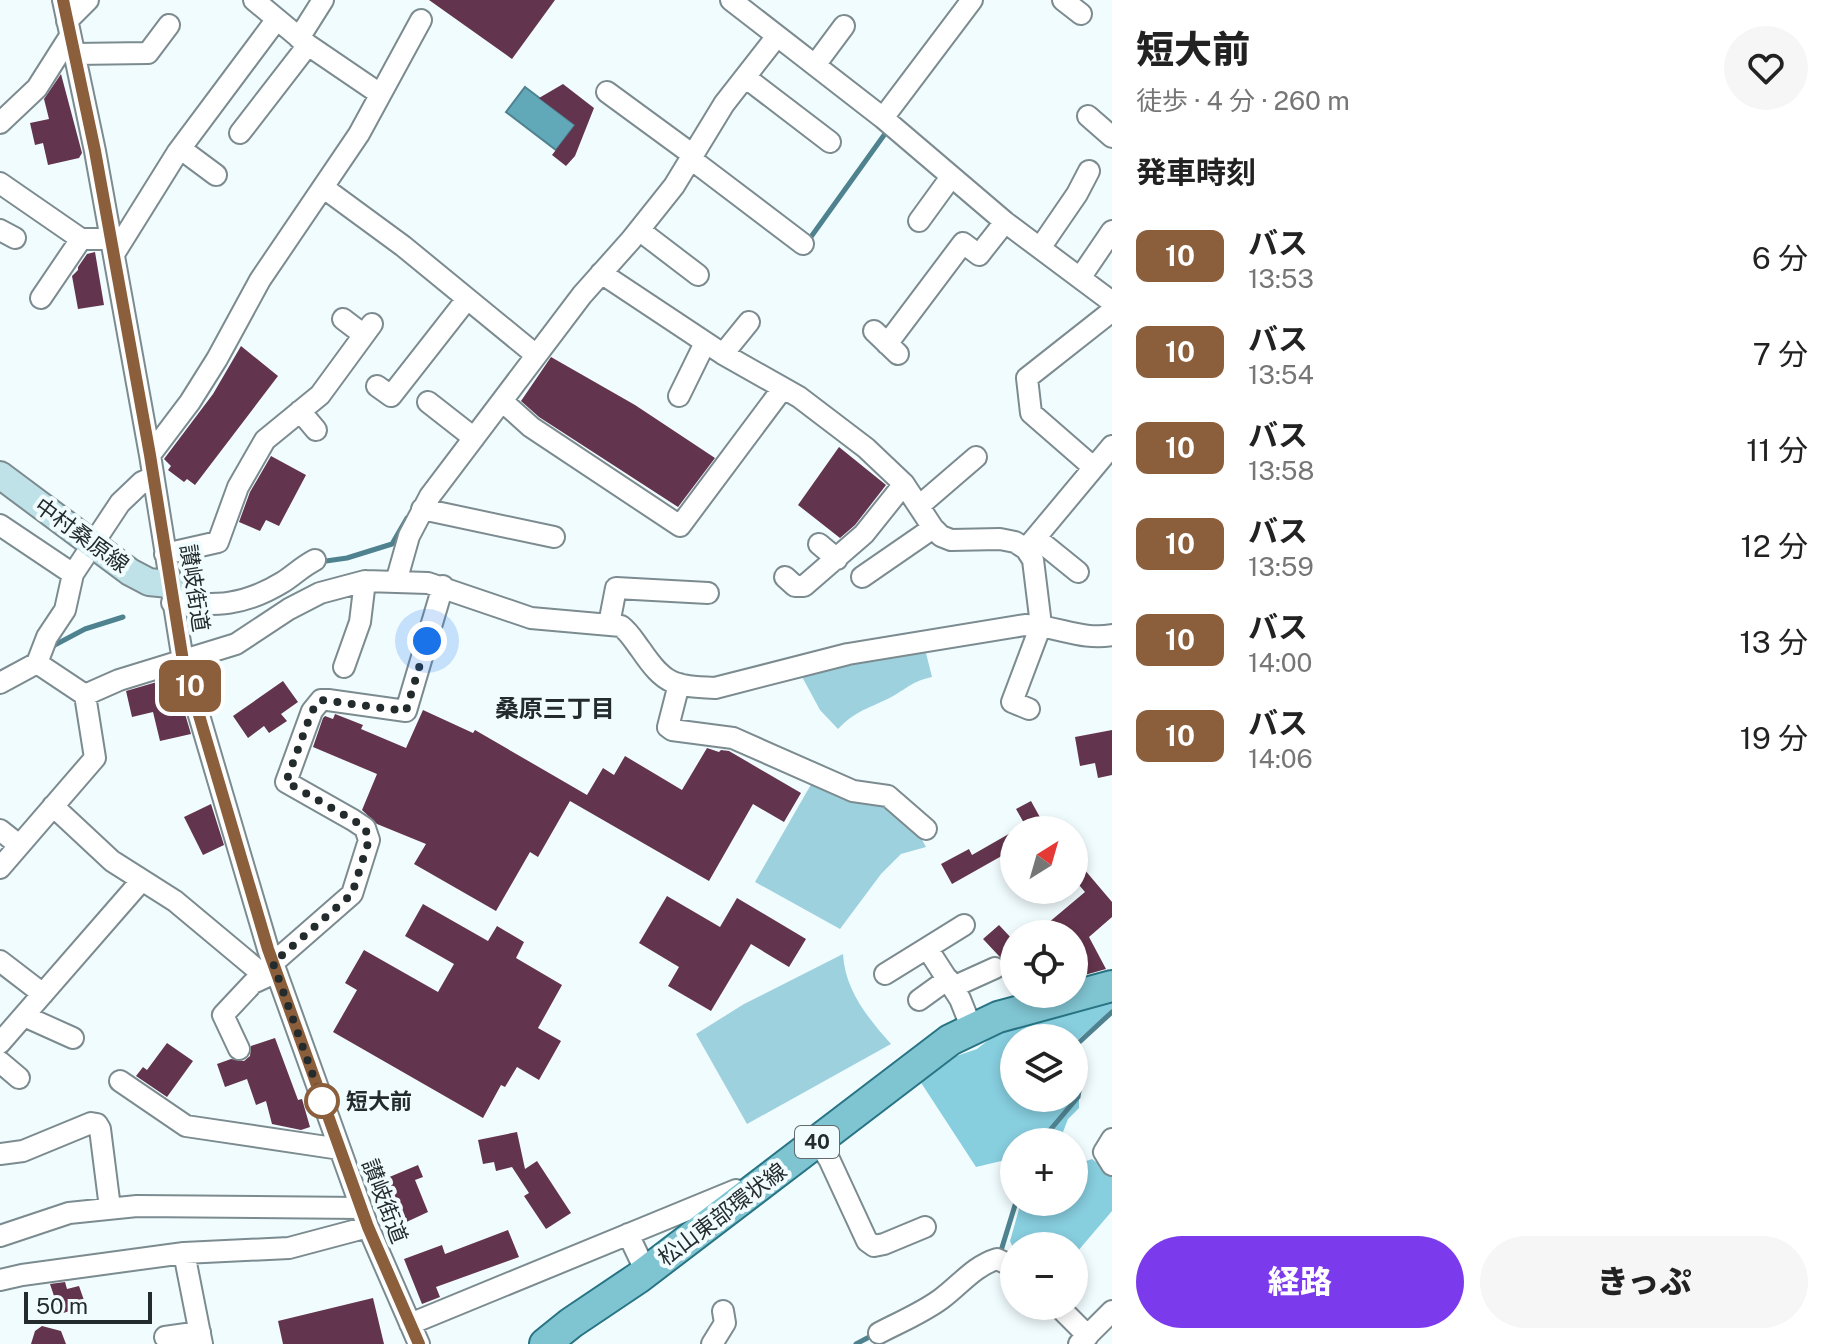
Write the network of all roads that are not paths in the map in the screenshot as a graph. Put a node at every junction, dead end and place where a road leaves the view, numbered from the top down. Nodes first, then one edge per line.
1 (63, 0) edge
2 (88, 0) edge
3 (254, 0) edge
4 (323, 0) edge
5 (731, 0) edge
6 (972, 0) edge
7 (1063, 0) edge
8 (1081, 14) dead end
9 (277, 19) junction
10 (421, 20) dead end
11 (169, 25) dead end
12 (844, 26) dead end
13 (777, 36) junction
14 (70, 37) junction
15 (304, 41) junction
16 (815, 65) junction
17 (745, 77) junction
18 (607, 92) dead end
19 (380, 94) junction
20 (883, 118) junction
21 (0, 123) edge
22 (240, 133) dead end
23 (830, 142) dead end
24 (181, 149) junction
25 (692, 157) junction
26 (1089, 171) dead end
27 (216, 175) dead end
28 (951, 177) junction
29 (0, 183) edge
30 (324, 188) junction
31 (919, 221) dead end
32 (1005, 222) junction
33 (639, 230) junction
34 (1112, 231) edge
35 (81, 239) junction
36 (803, 244) dead end
37 (112, 247) junction
38 (1040, 248) junction
39 (601, 273) junction
40 (698, 275) dead end
41 (1080, 278) junction
42 (41, 298) dead end
43 (467, 299) junction
44 (1112, 302) edge
45 (1112, 311) edge
46 (343, 319) dead end
47 (749, 322) dead end
48 (705, 343) junction
49 (886, 343) dead end
50 (723, 354) junction
51 (536, 355) junction
52 (377, 386) dead end
53 (783, 388) junction
54 (679, 396) dead end
55 (502, 401) junction
56 (428, 402) dead end
57 (300, 411) junction
58 (316, 430) dead end
59 (474, 438) junction
60 (1112, 446) edge
61 (150, 455) junction
62 (976, 457) dead end
63 (1093, 467) junction
64 (0, 475) edge
65 (153, 477) junction
66 (904, 484) junction
67 (919, 506) junction
68 (422, 509) junction
69 (0, 525) edge
70 (933, 528) junction
71 (554, 537) dead end
72 (819, 544) dead end
73 (1031, 544) junction
74 (93, 545) junction
75 (165, 554) junction
76 (837, 559) junction
77 (315, 560) dead end
78 (1078, 572) dead end
79 (73, 574) junction
80 (785, 577) dead end
81 (862, 577) dead end
82 (365, 581) junction
83 (396, 582) junction
84 (443, 586) junction
85 (708, 593) dead end
86 (170, 594) junction
87 (609, 624) junction
88 (1041, 625) junction
89 (1112, 635) edge
90 (183, 661) junction
91 (37, 663) junction
92 (344, 667) dead end
93 (0, 683) edge
94 (679, 684) junction
95 (85, 695) junction
96 (1029, 709) dead end
97 (53, 806) junction
98 (926, 829) dead end
99 (0, 830) edge
100 (19, 845) junction
101 (0, 868) edge
102 (142, 880) junction
103 (964, 925) dead end
104 (927, 948) junction
105 (0, 961) edge
106 (995, 968) dead end
107 (272, 971) junction
108 (885, 974) dead end
109 (950, 983) junction
110 (1112, 986) edge
111 (43, 994) junction
112 (919, 1000) dead end
113 (24, 1016) junction
114 (972, 1029) junction
115 (73, 1038) dead end
116 (0, 1043) edge
117 (239, 1049) dead end
118 (0, 1062) edge
119 (19, 1078) dead end
120 (120, 1081) dead end
121 (1112, 1139) edge
122 (817, 1142) junction
123 (340, 1149) junction
124 (0, 1154) edge
125 (1112, 1165) edge
126 (740, 1200) junction
127 (110, 1208) junction
128 (364, 1218) junction
129 (925, 1227) dead end
130 (628, 1234) junction
131 (0, 1236) edge
132 (184, 1253) junction
133 (1000, 1260) edge
134 (646, 1272) junction
135 (0, 1280) edge
136 (723, 1311) dead end
137 (1112, 1311) edge
138 (1068, 1320) edge
139 (410, 1324) junction
140 (889, 1335) edge
141 (165, 1337) dead end
142 (201, 1338) edge
143 (1084, 1341) edge
144 (556, 1342) edge
145 (419, 1344) edge
146 (712, 1344) edge

1 - 14 street, 讃岐街道
2 - 14 street
3 - 9 street
4 - 15 street
5 - 13 street
6 - 20 street
7 - 8 street
9 - 15 street
9 - 24 street
10 - 19 street
11 - 14 street
12 - 16 street
13 - 16 street
13 - 17 street
14 - 21 street
14 - 37 street, 讃岐街道
15 - 19 street
15 - 22 street
16 - 20 street
17 - 23 street
17 - 25 street
18 - 25 street
19 - 30 street
20 - 28 street
24 - 27 street
24 - 37 street
25 - 33 street
25 - 36 street
26 - 38 street
28 - 31 street
28 - 32 street
29 - 35 street
30 - 43 street
30 - 61 street
32 - 38 street
32 - 49 street
33 - 39 street
33 - 40 street
34 - 41 street
35 - 37 street
35 - 42 street
37 - 61 street, 讃岐街道
38 - 41 street
39 - 48 street
39 - 51 street
41 - 44 street
43 - 51 street
43 - 52 street
45 - 63 street
46 - 57 street
47 - 50 street
48 - 50 street
48 - 54 street
50 - 53 street
51 - 55 street
53 - 55 street
53 - 66 street
55 - 59 street
56 - 59 street
57 - 58 street
57 - 75 street
59 - 68 street
60 - 63 street
61 - 65 street, 讃岐街道
62 - 67 street
63 - 73 street
64 - 74 street, 中村桑原線
65 - 74 street
65 - 75 street, 讃岐街道
66 - 67 street
66 - 76 street
67 - 70 street
68 - 71 street
68 - 83 street
69 - 79 street
70 - 73 street
70 - 81 street
72 - 76 street
73 - 78 street
73 - 88 street
74 - 79 street
74 - 86 street, 中村桑原線
75 - 86 street, 讃岐街道
76 - 80 street
77 - 86 street
79 - 91 street
82 - 83 street
82 - 90 street
82 - 92 street
83 - 84 street
84 - 87 street
84 - 107 street
85 - 87 street
86 - 90 street, 讃岐街道
87 - 94 street
88 - 89 street
88 - 94 street
88 - 96 street
90 - 95 street
90 - 107 street, 讃岐街道
91 - 93 street
91 - 95 street
94 - 98 street
95 - 97 street
97 - 100 street
97 - 102 street
99 - 100 street
100 - 101 street
102 - 107 street
102 - 111 street
103 - 104 street
104 - 108 street
104 - 109 street
105 - 111 street
106 - 109 street
107 - 117 street
107 - 123 street, 讃岐街道
109 - 112 street
109 - 114 street
110 - 114 main road, 松山東部環状線 / 40
111 - 113 street
113 - 115 street
113 - 116 street
114 - 122 main road, 松山東部環状線 / 40
118 - 119 street
120 - 123 street
121 - 125 street
122 - 126 main road, 松山東部環状線 / 40
122 - 129 street
123 - 128 street, 讃岐街道
124 - 127 street
126 - 130 street
126 - 134 main road, 松山東部環状線 / 40
127 - 128 street
127 - 131 street
128 - 132 street
128 - 139 street, 讃岐街道
130 - 134 street
130 - 139 street
132 - 135 street
132 - 142 street
133 - 140 street
134 - 144 main road, 松山東部環状線 / 40
136 - 146 street
137 - 143 street
138 - 143 street
139 - 145 street, 讃岐街道
141 - 142 street

